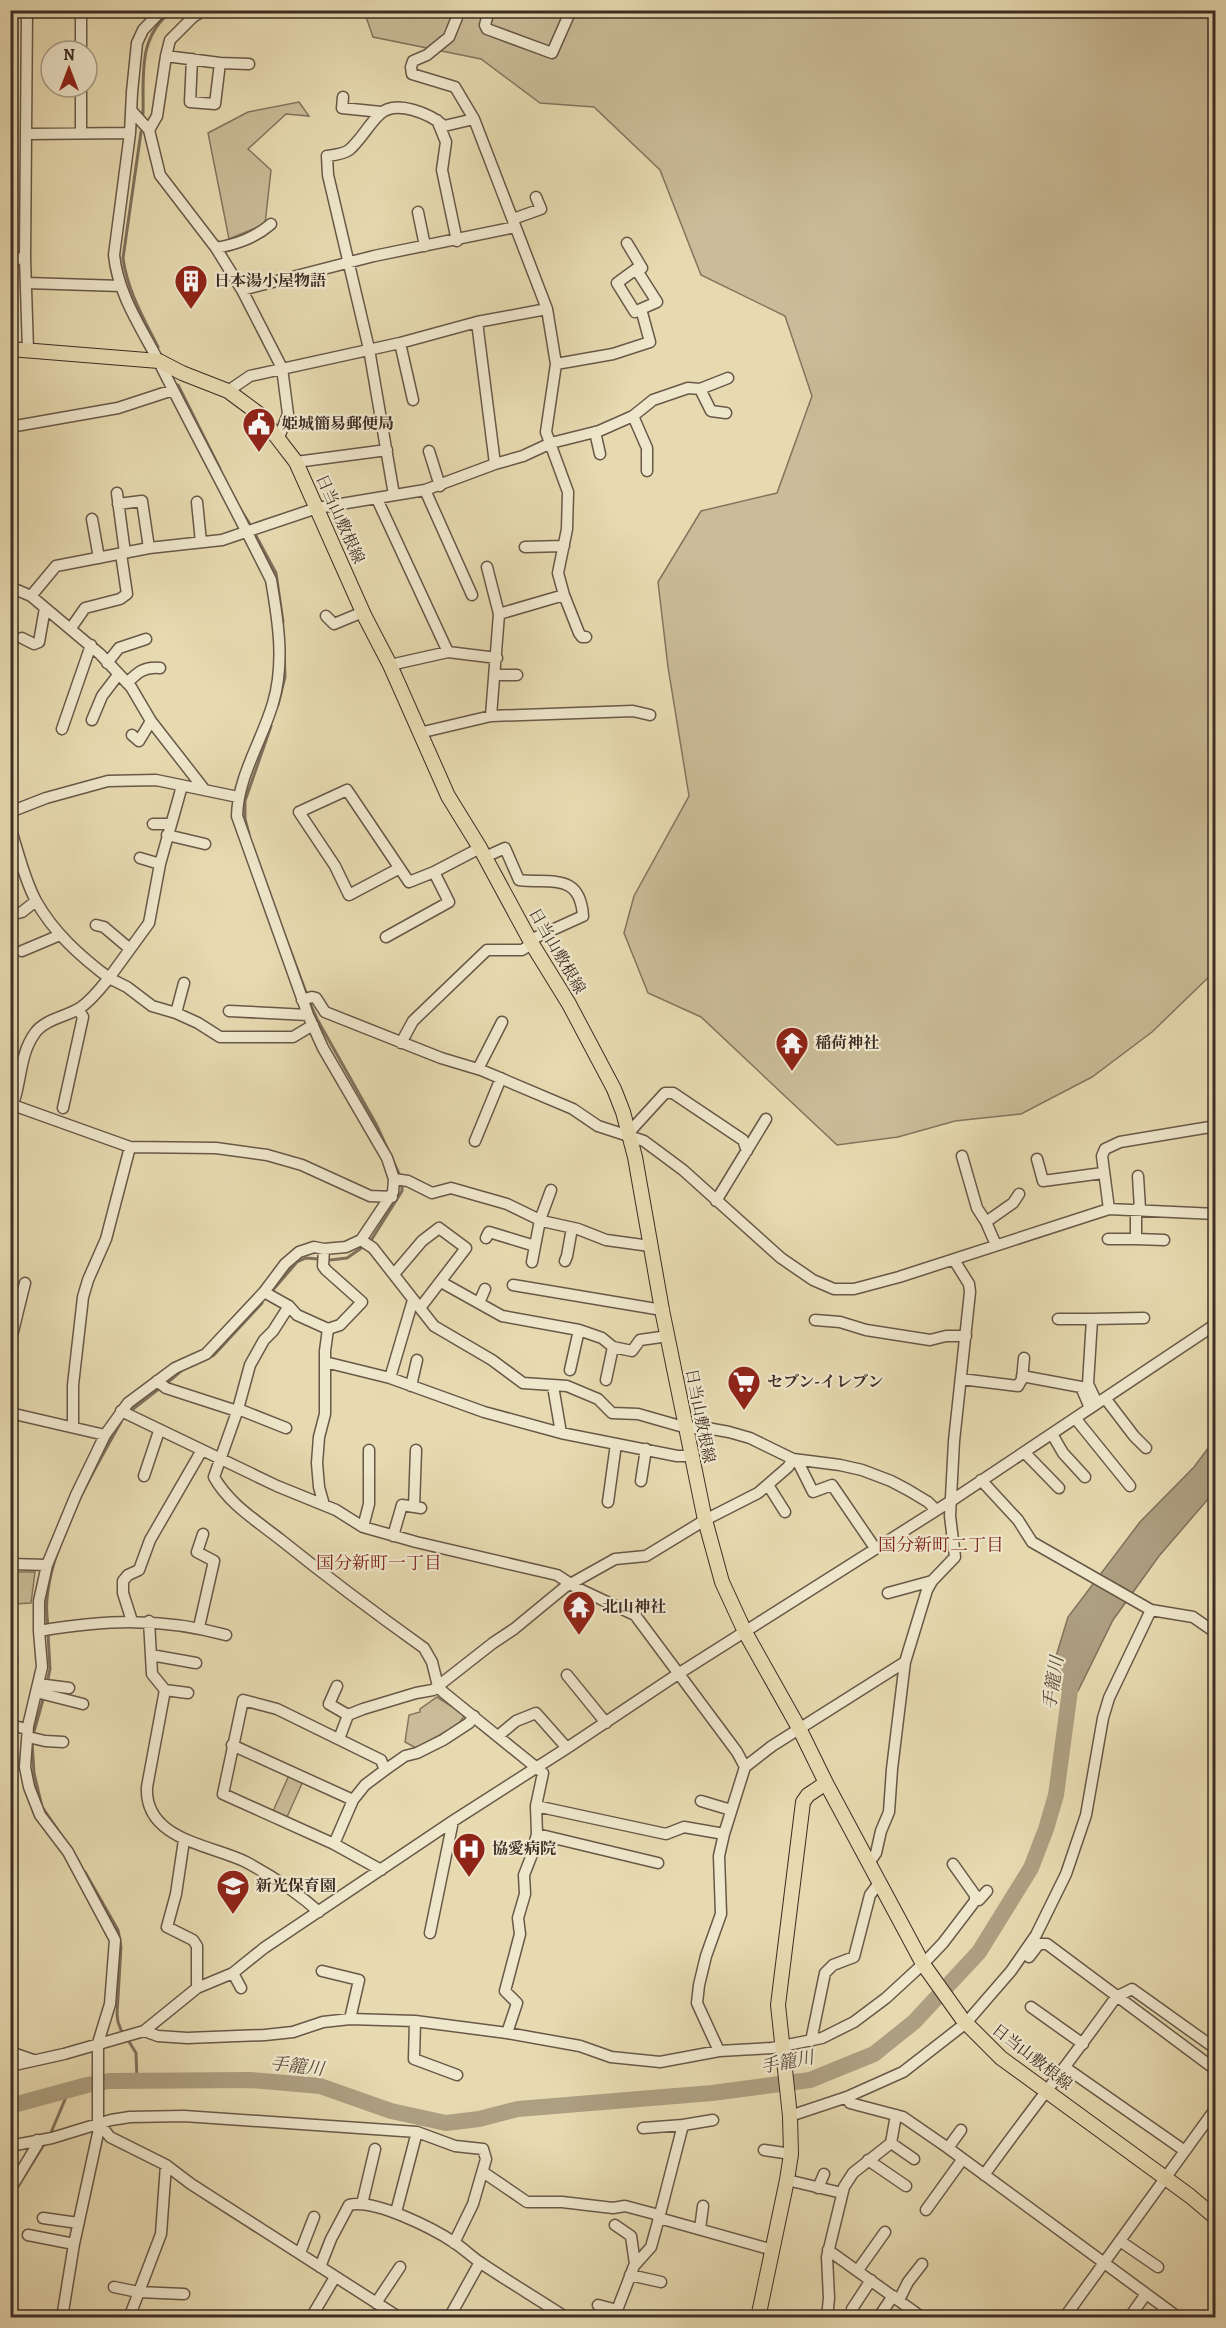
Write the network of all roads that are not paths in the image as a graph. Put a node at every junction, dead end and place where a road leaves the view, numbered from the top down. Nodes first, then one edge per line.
1 (27, 10) edge
2 (81, 10) edge
3 (204, 10) edge
4 (460, 10) edge
5 (489, 10) edge
6 (571, 10) edge
7 (159, 12) edge
8 (81, 39) edge
9 (166, 56) junction
10 (192, 59) junction
11 (220, 63) junction
12 (249, 64) dead end
13 (343, 97) dead end
14 (81, 99) edge
15 (131, 110) junction
16 (381, 112) junction
17 (474, 118) junction
18 (437, 120) junction
19 (149, 130) junction
20 (81, 133) junction
21 (130, 133) junction
22 (27, 134) junction
23 (536, 197) dead end
24 (418, 212) dead end
25 (514, 223) junction
26 (271, 224) dead end
27 (457, 241) junction
28 (627, 243) dead end
29 (425, 246) junction
30 (216, 248) junction
31 (25, 258) junction
32 (10, 259) edge
33 (348, 262) junction
34 (636, 269) junction
35 (27, 283) junction
36 (121, 286) junction
37 (242, 290) junction
38 (547, 309) junction
39 (641, 309) junction
40 (477, 322) junction
41 (400, 343) junction
42 (10, 349) edge
43 (369, 349) junction
44 (28, 350) junction
45 (159, 361) junction
46 (556, 364) junction
47 (282, 368) junction
48 (728, 378) dead end
49 (173, 390) junction
50 (700, 390) junction
51 (228, 391) junction
52 (413, 400) dead end
53 (726, 413) dead end
54 (633, 416) junction
55 (10, 427) edge
56 (595, 432) junction
57 (278, 440) junction
58 (551, 442) junction
59 (387, 450) junction
60 (429, 451) dead end
61 (600, 454) dead end
62 (296, 462) junction
63 (495, 464) junction
64 (646, 471) dead end
65 (440, 486) junction
66 (425, 490) junction
67 (394, 495) junction
68 (377, 499) junction
69 (197, 501) dead end
70 (317, 508) junction
71 (92, 519) dead end
72 (247, 531) junction
73 (201, 542) junction
74 (564, 546) junction
75 (525, 547) dead end
76 (148, 548) junction
77 (123, 553) junction
78 (99, 558) junction
79 (487, 567) dead end
80 (10, 587) edge
81 (472, 595) dead end
82 (564, 595) junction
83 (31, 596) junction
84 (45, 608) junction
85 (363, 612) junction
86 (499, 614) junction
87 (326, 616) dead end
88 (71, 628) junction
89 (586, 637) dead end
90 (22, 638) dead end
91 (147, 639) dead end
92 (91, 645) junction
93 (448, 652) junction
94 (497, 658) junction
95 (107, 663) junction
96 (390, 665) junction
97 (160, 668) dead end
98 (118, 675) junction
99 (496, 675) junction
100 (517, 675) dead end
101 (126, 683) junction
102 (650, 715) dead end
103 (491, 716) junction
104 (92, 720) dead end
105 (151, 721) junction
106 (62, 729) dead end
107 (419, 733) junction
108 (132, 735) dead end
109 (182, 786) junction
110 (204, 789) junction
111 (238, 797) junction
112 (10, 812) edge
113 (153, 824) dead end
114 (10, 827) edge
115 (169, 830) junction
116 (205, 844) dead end
117 (482, 853) junction
118 (140, 858) dead end
119 (160, 864) junction
120 (398, 869) junction
121 (434, 872) junction
122 (36, 901) junction
123 (10, 915) edge
124 (96, 925) dead end
125 (60, 934) junction
126 (386, 937) dead end
127 (531, 942) junction
128 (130, 949) junction
129 (22, 951) dead end
130 (109, 978) junction
131 (184, 983) dead end
132 (307, 998) junction
133 (78, 1009) junction
134 (229, 1011) dead end
135 (176, 1013) junction
136 (310, 1020) junction
137 (502, 1022) dead end
138 (401, 1043) junction
139 (478, 1069) junction
140 (501, 1078) junction
141 (12, 1107) edge
142 (63, 1108) dead end
143 (766, 1119) dead end
144 (1215, 1126) edge
145 (628, 1136) junction
146 (475, 1141) dead end
147 (130, 1147) junction
148 (747, 1151) junction
149 (963, 1156) dead end
150 (1037, 1160) dead end
151 (1103, 1173) junction
152 (1138, 1176) dead end
153 (400, 1180) junction
154 (551, 1190) dead end
155 (1019, 1194) dead end
156 (392, 1197) junction
157 (716, 1201) junction
158 (1109, 1209) junction
159 (1138, 1209) junction
160 (1215, 1215) edge
161 (540, 1220) junction
162 (986, 1222) junction
163 (572, 1228) junction
164 (486, 1238) dead end
165 (1108, 1239) dead end
166 (1136, 1239) junction
167 (361, 1240) junction
168 (1164, 1240) dead end
169 (996, 1245) junction
170 (535, 1246) junction
171 (650, 1246) junction
172 (323, 1251) junction
173 (565, 1260) dead end
174 (954, 1260) junction
175 (532, 1262) dead end
176 (394, 1274) junction
177 (441, 1282) junction
178 (25, 1283) dead end
179 (513, 1284) dead end
180 (486, 1289) dead end
181 (264, 1292) junction
182 (479, 1303) junction
183 (416, 1304) junction
184 (289, 1306) junction
185 (14, 1307) edge
186 (662, 1310) junction
187 (1144, 1317) dead end
188 (1058, 1319) dead end
189 (1092, 1319) junction
190 (815, 1320) dead end
191 (1215, 1324) edge
192 (328, 1329) junction
193 (579, 1330) junction
194 (668, 1336) junction
195 (966, 1336) junction
196 (10, 1344) edge
197 (613, 1347) junction
198 (1024, 1358) dead end
199 (417, 1360) dead end
200 (326, 1362) junction
201 (570, 1370) dead end
202 (1022, 1376) junction
203 (390, 1378) junction
204 (961, 1379) junction
205 (606, 1380) dead end
206 (161, 1384) junction
207 (411, 1386) junction
208 (553, 1386) junction
209 (1097, 1403) junction
210 (238, 1410) junction
211 (121, 1411) junction
212 (10, 1413) edge
213 (1075, 1418) junction
214 (73, 1427) junction
215 (286, 1428) dead end
216 (687, 1428) junction
217 (159, 1431) junction
218 (561, 1433) junction
219 (1052, 1434) junction
220 (105, 1435) junction
221 (616, 1444) junction
222 (1146, 1448) dead end
223 (646, 1449) junction
224 (202, 1450) junction
225 (369, 1450) dead end
226 (416, 1450) dead end
227 (1025, 1453) junction
228 (691, 1456) junction
229 (795, 1459) junction
230 (221, 1460) junction
231 (144, 1476) dead end
232 (1085, 1477) dead end
233 (981, 1480) junction
234 (640, 1481) dead end
235 (768, 1485) junction
236 (1130, 1486) dead end
237 (1059, 1488) dead end
238 (608, 1502) dead end
239 (951, 1502) junction
240 (324, 1505) junction
241 (936, 1510) junction
242 (785, 1512) dead end
243 (705, 1520) junction
244 (363, 1527) junction
245 (203, 1534) dead end
246 (393, 1536) junction
247 (875, 1548) junction
248 (10, 1564) edge
249 (47, 1565) junction
250 (932, 1581) junction
251 (572, 1585) junction
252 (888, 1593) dead end
253 (1149, 1609) junction
254 (132, 1621) junction
255 (149, 1621) junction
256 (199, 1628) junction
257 (40, 1630) junction
258 (745, 1632) junction
259 (1215, 1633) edge
260 (226, 1635) dead end
261 (151, 1655) junction
262 (906, 1662) junction
263 (196, 1663) dead end
264 (567, 1674) dead end
265 (678, 1674) junction
266 (337, 1686) dead end
267 (438, 1686) junction
268 (38, 1688) junction
269 (69, 1688) dead end
270 (165, 1690) junction
271 (52, 1691) junction
272 (188, 1693) dead end
273 (83, 1704) dead end
274 (348, 1715) junction
275 (474, 1716) junction
276 (606, 1723) junction
277 (10, 1725) edge
278 (800, 1730) junction
279 (28, 1733) junction
280 (498, 1736) junction
281 (339, 1738) junction
282 (63, 1742) dead end
283 (232, 1745) junction
284 (567, 1748) junction
285 (538, 1767) junction
286 (745, 1767) junction
287 (385, 1770) junction
288 (826, 1783) junction
289 (353, 1800) junction
290 (701, 1801) dead end
291 (536, 1806) junction
292 (731, 1810) junction
293 (453, 1821) junction
294 (537, 1834) junction
295 (724, 1834) junction
296 (184, 1840) junction
297 (334, 1844) junction
298 (658, 1863) dead end
299 (869, 1863) junction
300 (953, 1864) dead end
301 (381, 1870) junction
302 (879, 1883) junction
303 (987, 1891) dead end
304 (975, 1901) junction
305 (319, 1912) junction
306 (430, 1934) dead end
307 (924, 1966) junction
308 (322, 1971) dead end
309 (1011, 1971) junction
310 (233, 1973) junction
311 (197, 1988) junction
312 (241, 1988) dead end
313 (1116, 1997) junction
314 (1031, 2007) dead end
315 (350, 2019) junction
316 (415, 2021) junction
317 (964, 2022) junction
318 (144, 2031) junction
319 (507, 2033) junction
320 (811, 2041) junction
321 (98, 2043) junction
322 (1083, 2044) junction
323 (1215, 2049) edge
324 (782, 2050) junction
325 (719, 2051) junction
326 (10, 2052) edge
327 (33, 2060) junction
328 (10, 2066) edge
329 (1066, 2068) junction
330 (1215, 2070) edge
331 (457, 2075) dead end
332 (1047, 2091) junction
333 (847, 2097) junction
334 (1215, 2108) edge
335 (790, 2114) junction
336 (896, 2115) junction
337 (713, 2120) dead end
338 (99, 2123) junction
339 (683, 2125) junction
340 (644, 2128) dead end
341 (961, 2130) dead end
342 (417, 2132) junction
343 (44, 2139) junction
344 (891, 2143) junction
345 (10, 2146) edge
346 (948, 2148) junction
347 (375, 2149) dead end
348 (764, 2150) dead end
349 (1185, 2151) junction
350 (791, 2154) junction
351 (914, 2159) dead end
352 (868, 2160) junction
353 (962, 2160) junction
354 (166, 2165) junction
355 (483, 2172) junction
356 (824, 2174) dead end
357 (984, 2175) junction
358 (1164, 2178) junction
359 (787, 2180) junction
360 (906, 2186) dead end
361 (818, 2188) junction
362 (10, 2190) edge
363 (401, 2190) junction
364 (413, 2193) dead end
365 (842, 2193) junction
366 (362, 2204) junction
367 (703, 2206) dead end
368 (927, 2210) dead end
369 (396, 2212) junction
370 (314, 2217) dead end
371 (43, 2218) dead end
372 (660, 2218) junction
373 (1215, 2218) edge
374 (78, 2223) junction
375 (615, 2225) dead end
376 (700, 2229) junction
377 (885, 2232) dead end
378 (28, 2235) dead end
379 (1120, 2241) junction
380 (454, 2242) junction
381 (74, 2244) junction
382 (773, 2250) junction
383 (828, 2250) junction
384 (300, 2253) junction
385 (480, 2262) junction
386 (1103, 2263) junction
387 (635, 2264) junction
388 (922, 2264) dead end
389 (1158, 2266) dead end
390 (320, 2267) junction
391 (400, 2267) dead end
392 (858, 2270) junction
393 (630, 2275) junction
394 (335, 2277) junction
395 (871, 2280) junction
396 (661, 2282) dead end
397 (114, 2287) dead end
398 (138, 2292) junction
399 (184, 2294) dead end
400 (1146, 2294) junction
401 (896, 2298) junction
402 (376, 2303) junction
403 (598, 2305) dead end
404 (852, 2309) dead end
405 (615, 2314) edge
406 (312, 2316) dead end
407 (62, 2318) edge
408 (129, 2318) edge
409 (400, 2318) edge
410 (449, 2318) edge
411 (567, 2318) edge
412 (758, 2318) edge
413 (827, 2318) edge
414 (878, 2318) edge
415 (923, 2318) edge
416 (1064, 2318) edge
417 (1130, 2318) edge
418 (1179, 2318) edge

1 - 22 street
2 - 8 street
3 - 9 street
4 - 17 street
5 - 6 street
7 - 15 street
9 - 10 street
9 - 19 street
10 - 11 street
10 - 11 street
11 - 12 street
13 - 16 street
14 - 20 street
15 - 19 street
15 - 21 street
16 - 18 street
16 - 33 street
17 - 18 street
17 - 25 street
18 - 27 street
19 - 30 street
20 - 21 street
20 - 22 street
21 - 36 street
22 - 31 street
23 - 25 street
24 - 29 street
25 - 27 street
25 - 38 street
26 - 30 street
27 - 29 street
28 - 34 street
29 - 33 street
30 - 37 street
31 - 32 street
31 - 35 street
33 - 37 street
33 - 43 street
34 - 39 street
34 - 39 street
35 - 36 street
35 - 44 street
36 - 45 street
37 - 47 street
38 - 40 street
38 - 46 street
39 - 46 street
40 - 41 street
40 - 63 street
41 - 43 street
41 - 52 street
42 - 44 main road, 日当山敷根線
43 - 47 street
43 - 59 street
44 - 45 main road, 日当山敷根線
45 - 49 street
45 - 51 main road, 日当山敷根線
46 - 58 street
47 - 51 street
47 - 57 street
48 - 50 street
49 - 55 street
49 - 72 street
50 - 53 street
50 - 54 street
51 - 57 main road, 日当山敷根線
54 - 56 street
54 - 64 street
56 - 58 street
56 - 61 street
57 - 62 main road, 日当山敷根線
58 - 63 street
58 - 74 street
59 - 62 street
59 - 67 street
60 - 65 street
62 - 70 main road, 日当山敷根線
63 - 65 street
65 - 66 street
66 - 67 street
66 - 81 street
67 - 68 street
68 - 70 street
68 - 93 street
69 - 73 street
70 - 72 street
70 - 85 main road, 日当山敷根線
71 - 78 street
72 - 73 street
72 - 111 street
73 - 76 street
74 - 75 street
74 - 82 street
76 - 77 street
76 - 77 street
77 - 78 street
77 - 88 street
78 - 83 street
79 - 86 street
80 - 83 street
82 - 86 street
82 - 89 street
83 - 84 street
84 - 88 street
84 - 90 street
85 - 87 street
85 - 96 main road, 日当山敷根線
86 - 94 street
88 - 92 street
91 - 95 street
92 - 95 street
92 - 106 street
93 - 94 street
93 - 96 street
94 - 99 street
95 - 98 street
96 - 107 main road, 日当山敷根線
97 - 101 street
98 - 101 street
98 - 104 street
99 - 100 street
99 - 103 street
101 - 105 street
102 - 103 street
103 - 107 street
105 - 108 street
105 - 110 street
107 - 117 main road, 日当山敷根線
109 - 110 street
109 - 112 street
109 - 115 street
110 - 111 street
111 - 132 street
113 - 115 street
114 - 122 street
115 - 116 street
115 - 119 street
117 - 121 street
117 - 127 main road, 日当山敷根線
117 - 127 street
118 - 119 street
119 - 128 street
120 - 120 street
120 - 121 street
121 - 126 street
122 - 123 street
122 - 125 street
124 - 128 street
125 - 129 street
125 - 130 street
127 - 138 street
127 - 145 main road, 日当山敷根線
128 - 130 street
130 - 133 street
130 - 135 street
131 - 135 street
132 - 136 street
132 - 138 street
133 - 141 street
133 - 142 street
134 - 136 street
135 - 136 street
136 - 153 street
137 - 139 street
138 - 139 street
139 - 140 street
140 - 145 street
140 - 146 street
141 - 147 street
143 - 148 street
144 - 151 street
145 - 148 street
145 - 157 street
145 - 171 main road, 日当山敷根線
147 - 156 street
147 - 214 street
148 - 157 street
149 - 162 street
150 - 151 street
151 - 158 street
152 - 159 street
153 - 156 street
153 - 161 street
154 - 161 street
155 - 162 street
156 - 167 street
157 - 174 street
158 - 159 street
158 - 169 street
159 - 160 street
159 - 166 street
161 - 163 street
161 - 170 street
162 - 169 street
163 - 171 street
163 - 173 street
164 - 170 street
165 - 166 street
166 - 168 street
167 - 172 street
167 - 176 street
169 - 174 street
170 - 175 street
171 - 186 main road, 日当山敷根線
172 - 181 street
172 - 192 street
174 - 195 street
176 - 177 street
176 - 183 street
177 - 182 street
177 - 183 street
178 - 185 street
179 - 186 street
180 - 182 street
181 - 184 street
181 - 206 street
182 - 193 street
183 - 203 street
183 - 208 street
184 - 192 street
184 - 210 street
185 - 196 street
186 - 194 main road, 日当山敷根線
187 - 189 street
188 - 189 street
189 - 209 street
190 - 195 street
191 - 209 street
192 - 200 street
193 - 197 street
193 - 201 street
194 - 197 street
194 - 216 main road, 日当山敷根線
195 - 204 street
197 - 205 street
198 - 202 street
199 - 207 street
200 - 203 street
200 - 240 street
202 - 204 street
202 - 209 street
203 - 207 street
204 - 239 street
206 - 210 street
206 - 211 street
207 - 218 street
208 - 216 street
208 - 218 street
209 - 213 street
209 - 222 street
210 - 215 street
210 - 230 street
211 - 217 street
211 - 220 street
212 - 214 street
213 - 219 street
213 - 236 street
214 - 220 street
216 - 228 main road, 日当山敷根線
216 - 229 street
217 - 224 street
217 - 231 street
218 - 221 street
219 - 227 street
219 - 232 street
220 - 249 street
221 - 223 street
221 - 238 street
223 - 228 street
223 - 234 street
224 - 230 street
224 - 254 street
225 - 244 street
226 - 246 street
227 - 233 street
227 - 237 street
228 - 243 main road, 日当山敷根線
229 - 235 street
229 - 241 street
229 - 247 street
230 - 240 street
230 - 267 street
233 - 239 street
233 - 253 street
235 - 242 street
235 - 243 street
239 - 241 street
239 - 250 street
240 - 244 street
241 - 247 street
243 - 251 street
243 - 258 main road, 日当山敷根線
244 - 246 street
245 - 256 street
246 - 251 street
247 - 258 street
248 - 249 street
249 - 257 street
250 - 252 street
250 - 262 street
251 - 265 street
251 - 267 street
253 - 259 street
253 - 309 street
254 - 255 street
254 - 257 street
255 - 256 street
255 - 261 street
256 - 260 street
257 - 268 street
258 - 265 street
258 - 278 main road, 日当山敷根線
261 - 263 street
261 - 270 street
262 - 278 street
262 - 299 street
264 - 276 street
265 - 276 street
265 - 286 street
266 - 274 street
267 - 274 street
267 - 275 street
268 - 271 street
268 - 279 street
269 - 271 street
270 - 272 street
270 - 296 street
271 - 273 street
274 - 281 street
275 - 280 street
275 - 287 street
276 - 284 street
277 - 279 street
278 - 286 street
278 - 288 main road, 日当山敷根線
279 - 282 street
279 - 321 street
280 - 284 street
280 - 285 street
281 - 283 street
281 - 287 street
283 - 289 street
283 - 297 street
284 - 285 street
285 - 291 street
285 - 293 street
286 - 292 street
287 - 289 street
288 - 299 main road, 日当山敷根線
288 - 324 main road
289 - 297 street
290 - 292 street
291 - 294 street
291 - 295 street
292 - 295 street
293 - 301 street
293 - 306 street
294 - 298 street
294 - 319 street
295 - 325 street
296 - 305 street
296 - 311 street
297 - 301 street
299 - 302 main road, 日当山敷根線
300 - 304 street
301 - 305 street
302 - 307 main road, 日当山敷根線
302 - 320 street
303 - 304 street
304 - 307 street
305 - 310 street
307 - 317 main road, 日当山敷根線
307 - 320 street
308 - 315 street
309 - 313 street
309 - 317 street
310 - 311 street
310 - 312 street
311 - 318 street
313 - 322 street
313 - 323 street
313 - 330 street
314 - 322 street
315 - 316 street
315 - 318 street
316 - 319 street
316 - 331 street
317 - 332 main road, 日当山敷根線
317 - 333 street
318 - 321 street
319 - 325 street
320 - 324 street
321 - 327 street
321 - 338 street
322 - 329 street
324 - 325 street
324 - 335 main road
326 - 327 street
327 - 328 street
329 - 332 street
329 - 349 street
332 - 357 street
332 - 358 main road, 日当山敷根線
333 - 335 street
333 - 336 street
334 - 349 street
335 - 350 main road
336 - 344 street
336 - 346 street
337 - 339 street
338 - 342 street
338 - 343 street
338 - 354 street
338 - 374 street
339 - 340 street
339 - 372 street
341 - 346 street
342 - 355 street
342 - 363 street
343 - 345 street
343 - 362 street
344 - 351 street
344 - 352 street
346 - 353 street
347 - 366 street
348 - 350 street
349 - 358 street
350 - 359 main road
352 - 360 street
352 - 365 street
353 - 357 street
353 - 368 street
354 - 384 street
354 - 398 street
355 - 372 street
355 - 380 street
356 - 361 street
357 - 386 street
358 - 373 main road, 日当山敷根線
358 - 379 street
359 - 361 street
359 - 382 main road
361 - 365 street
363 - 364 street
363 - 369 street
365 - 383 street
366 - 369 street
366 - 390 street
367 - 376 street
369 - 380 street
370 - 384 street
371 - 374 street
372 - 376 street
372 - 387 street
374 - 381 street
375 - 387 street
376 - 382 street
377 - 392 street
378 - 381 street
379 - 386 street
379 - 389 street
380 - 385 street
381 - 407 street
382 - 412 main road
383 - 392 street
383 - 413 street
384 - 390 street
385 - 410 street
385 - 411 street
386 - 400 street
386 - 416 street
387 - 393 street
388 - 401 street
390 - 394 street
391 - 402 street
392 - 395 street
393 - 396 street
393 - 405 street
394 - 402 street
394 - 406 street
395 - 401 street
395 - 404 street
397 - 398 street
398 - 399 street
398 - 408 street
400 - 417 street
400 - 418 street
401 - 414 street
401 - 415 street
402 - 409 street
403 - 405 street

